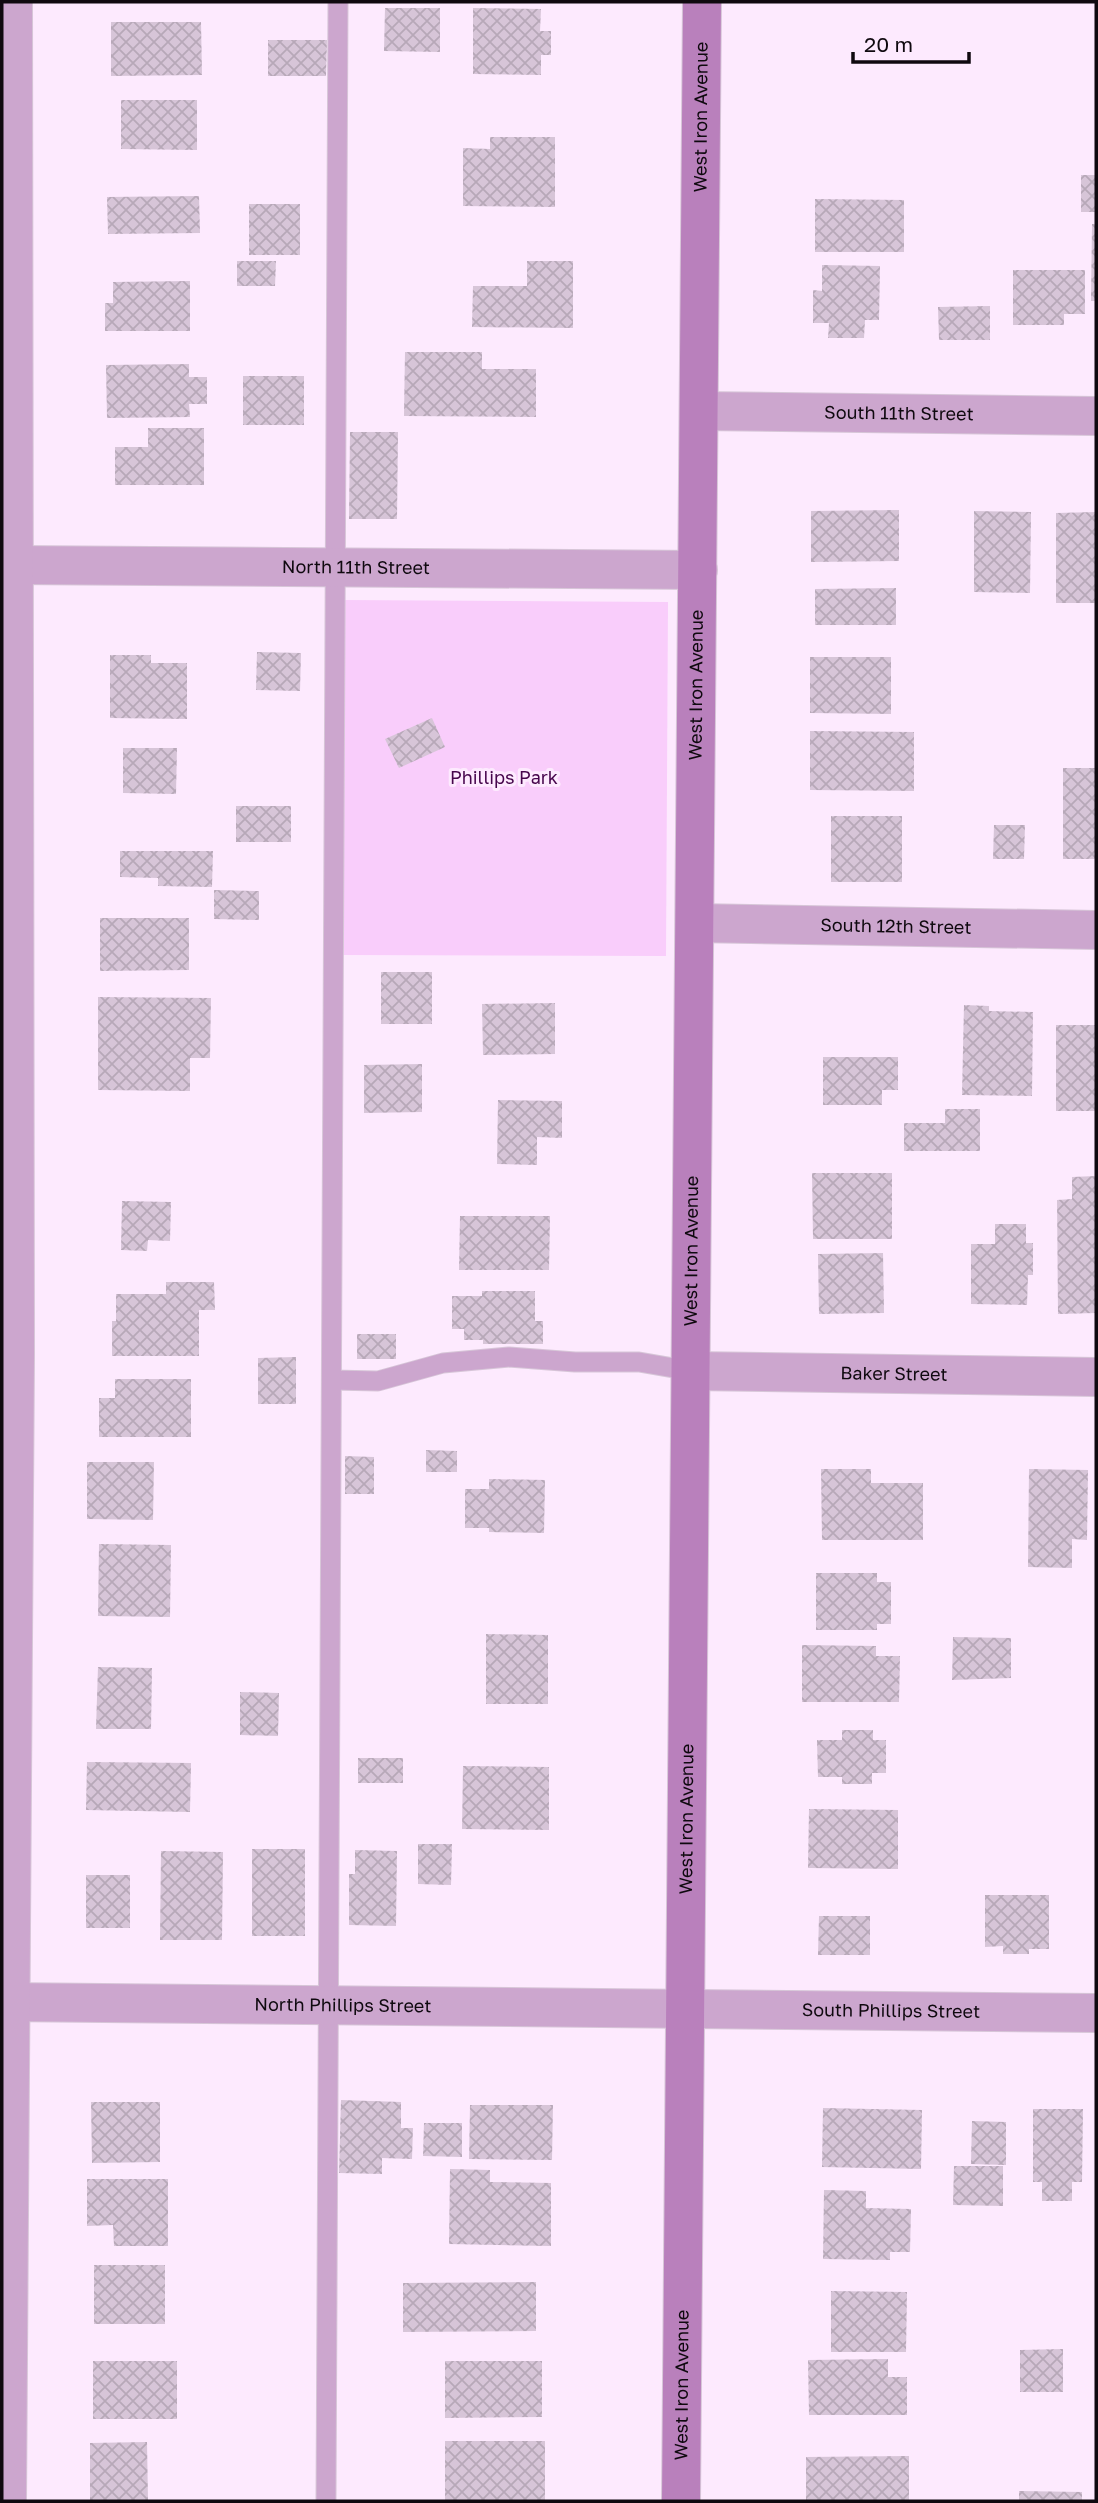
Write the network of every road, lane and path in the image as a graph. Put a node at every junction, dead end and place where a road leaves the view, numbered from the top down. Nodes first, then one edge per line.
1 (13, 2) edge
2 (338, 2) edge
3 (702, 2) edge
4 (8, 86) edge
5 (699, 411) junction
6 (1096, 416) edge
7 (13, 565) junction
8 (336, 567) junction
9 (698, 570) junction
10 (8, 702) edge
11 (695, 923) junction
12 (1096, 929) edge
13 (8, 1354) edge
14 (691, 1371) junction
15 (1096, 1377) edge
16 (332, 1380) junction
17 (7, 2002) edge
18 (329, 2005) junction
19 (686, 2009) junction
20 (1096, 2013) edge
21 (7, 2501) edge
22 (326, 2501) edge
23 (681, 2501) edge

1 - 4 street
2 - 8 lane
3 - 5 street, West Iron Avenue
4 - 7 street
5 - 6 street, South 11th Street
5 - 9 street, West Iron Avenue
7 - 8 street, North 11th Street
7 - 10 street
8 - 9 street, North 11th Street
8 - 16 lane
9 - 11 street, West Iron Avenue
10 - 13 street
11 - 12 street, South 12th Street
11 - 14 street, West Iron Avenue
13 - 17 street
14 - 15 street, Baker Street
14 - 16 lane
14 - 19 street, West Iron Avenue
16 - 18 lane
17 - 18 street, North Phillips Street
17 - 21 street
18 - 19 street, North Phillips Street
18 - 22 lane
19 - 20 street, South Phillips Street
19 - 23 street, West Iron Avenue

